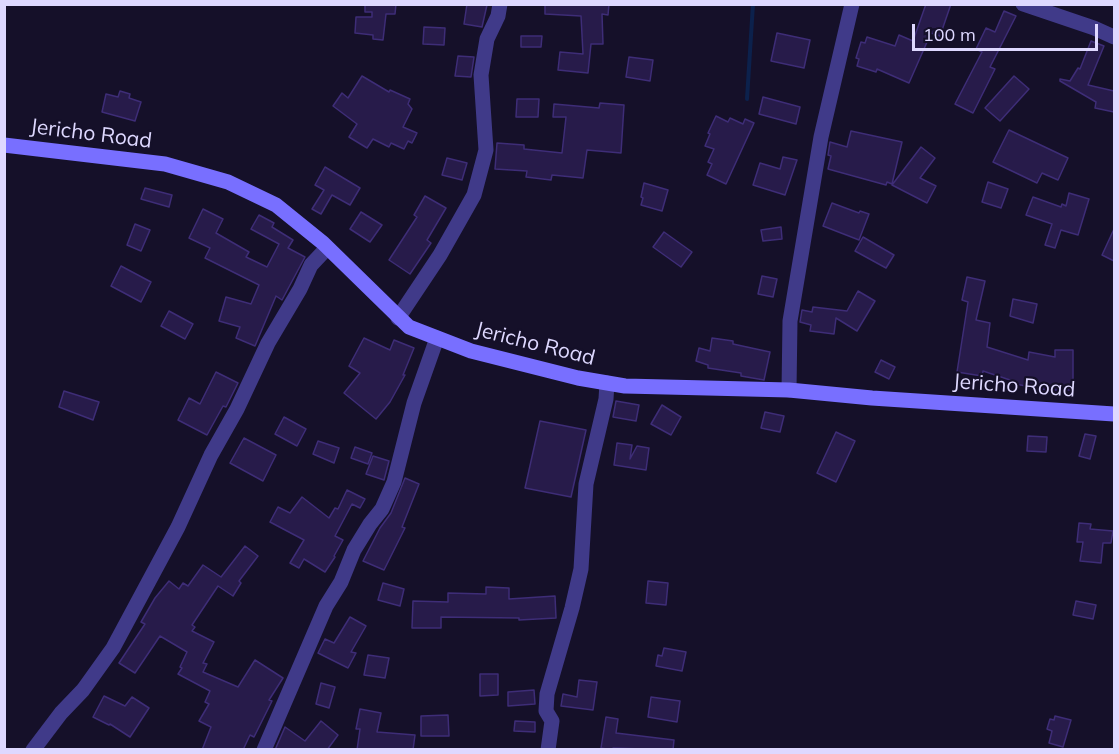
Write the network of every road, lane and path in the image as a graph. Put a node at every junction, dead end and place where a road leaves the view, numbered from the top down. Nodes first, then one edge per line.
1 (500, 4) edge
2 (852, 4) edge
3 (1023, 4) edge
4 (1114, 37) edge
5 (4, 145) edge
6 (327, 248) junction
7 (398, 318) junction
8 (437, 338) junction
9 (607, 383) junction
10 (789, 390) junction
11 (1114, 414) edge
12 (33, 750) edge
13 (264, 750) edge
14 (548, 750) edge

1 - 7 street
2 - 10 street
3 - 4 street
5 - 6 street, Jericho Road
6 - 7 street, Jericho Road
6 - 12 street
7 - 8 street, Jericho Road
8 - 9 street, Jericho Road
8 - 13 street
9 - 10 street, Jericho Road
9 - 14 street
10 - 11 street, Jericho Road

